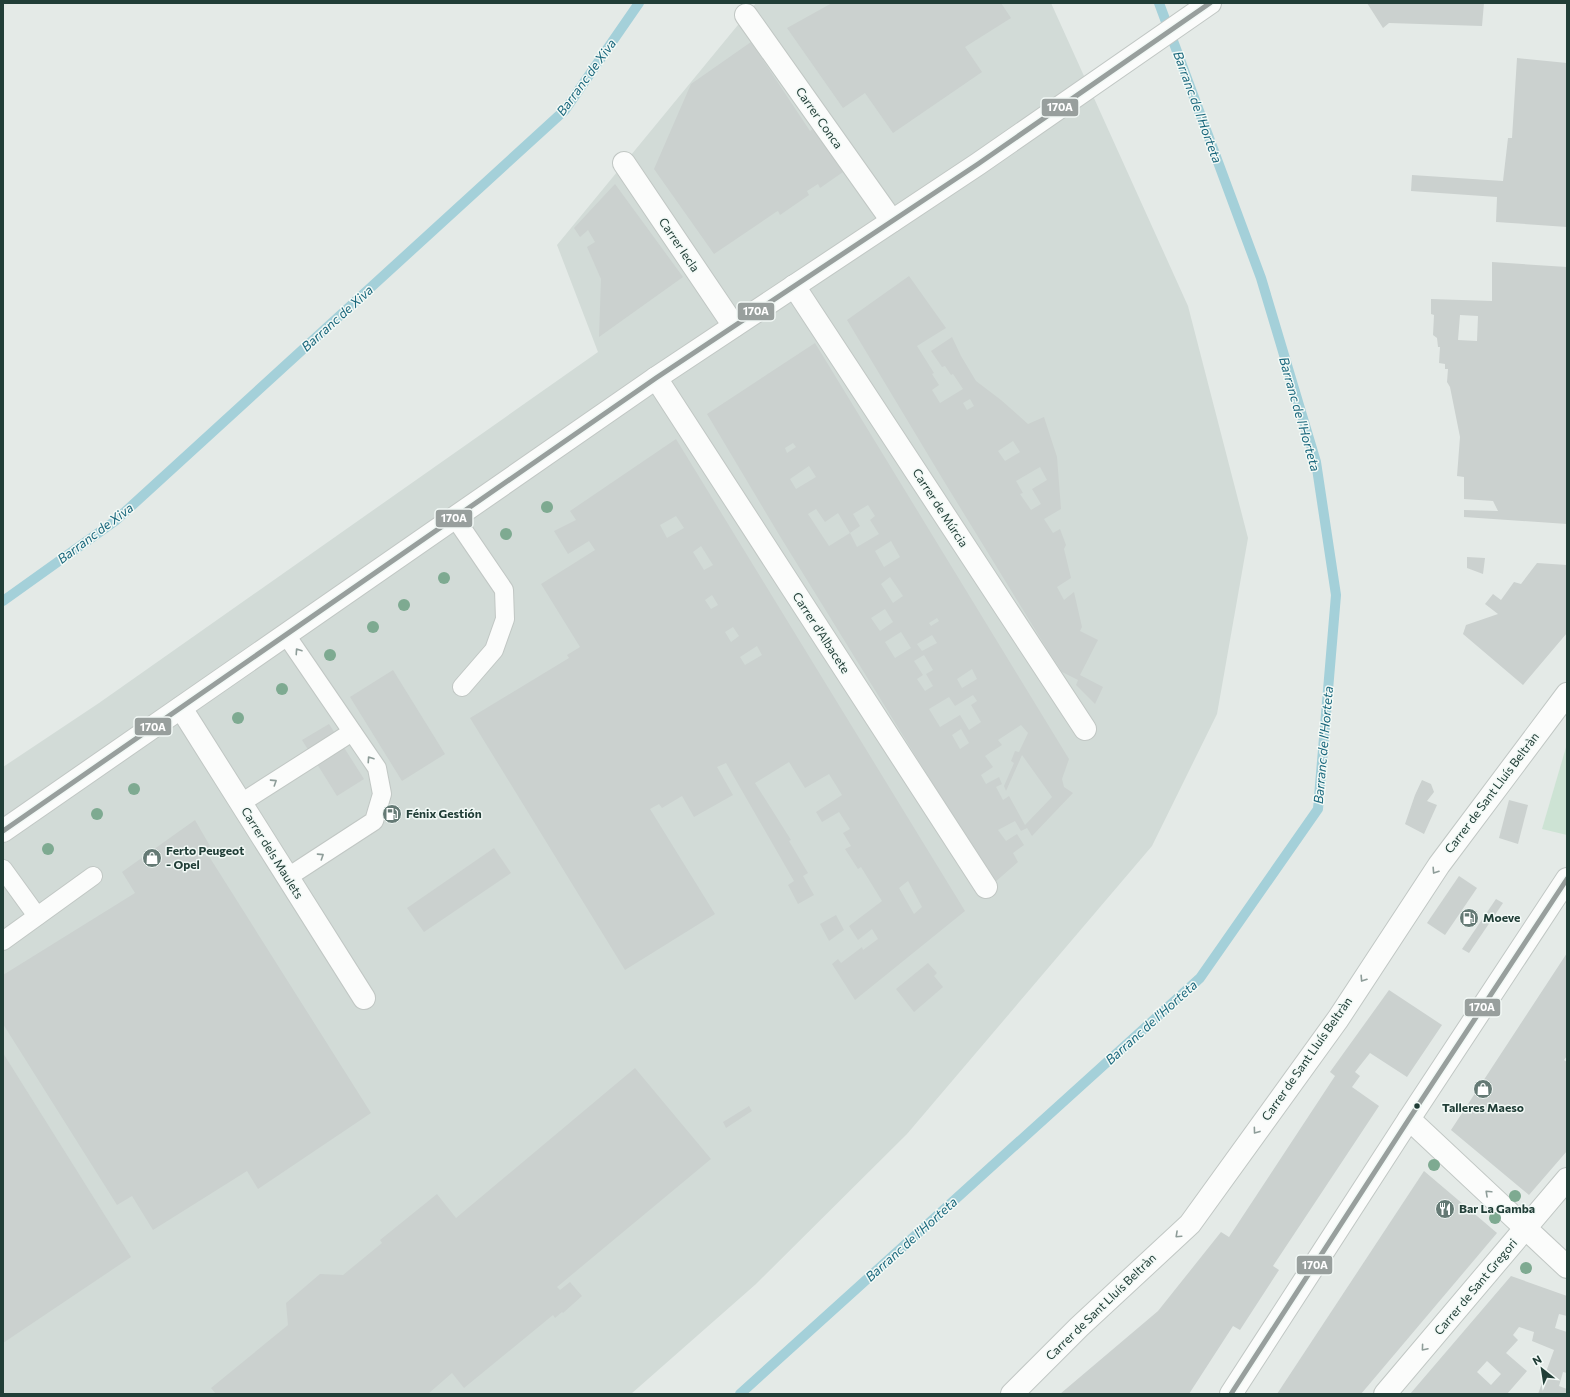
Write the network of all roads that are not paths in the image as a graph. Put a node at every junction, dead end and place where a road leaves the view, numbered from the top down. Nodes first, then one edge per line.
1 (1210, 3) edge
2 (746, 15) dead end
3 (624, 163) dead end
4 (892, 221) junction
5 (794, 286) junction
6 (734, 326) junction
7 (656, 378) junction
8 (455, 518) junction
9 (286, 635) junction
10 (462, 687) dead end
11 (1567, 694) edge
12 (181, 708) junction
13 (1085, 729) dead end
14 (352, 732) junction
15 (241, 803) junction
16 (3, 831) edge
17 (3, 869) edge
18 (93, 876) dead end
19 (288, 877) junction
20 (1567, 879) edge
21 (986, 887) dead end
22 (37, 916) junction
23 (3, 941) edge
24 (364, 998) dead end
25 (1409, 1119) junction
26 (1567, 1180) edge
27 (1525, 1228) junction
28 (1567, 1267) edge
29 (1012, 1394) edge
30 (1231, 1394) edge
31 (1386, 1394) edge

1 - 4 street
2 - 4 street, Carrer Conca
3 - 6 street, Carrer Iecla
4 - 5 street
5 - 6 street
5 - 13 street, Carrer de Múrcia
6 - 7 street
7 - 8 street
7 - 21 street, Carrer d'Albacete
8 - 9 street
8 - 10 lane
9 - 12 street
14 -> 9 lane
11 -> 29 street, Carrer de Sant Lluís Beltràn
12 - 15 street, Carrer dels Maulets
12 - 16 street
15 -> 14 lane
19 -> 14 lane
15 - 19 street, Carrer dels Maulets
17 - 22 lane
18 - 22 lane
19 - 24 street, Carrer dels Maulets
20 - 25 street
22 - 23 lane
27 -> 25 street
25 - 30 street
26 - 27 street, Carrer de Sant Gregori
27 - 28 street
27 -> 31 street, Carrer de Sant Gregori

